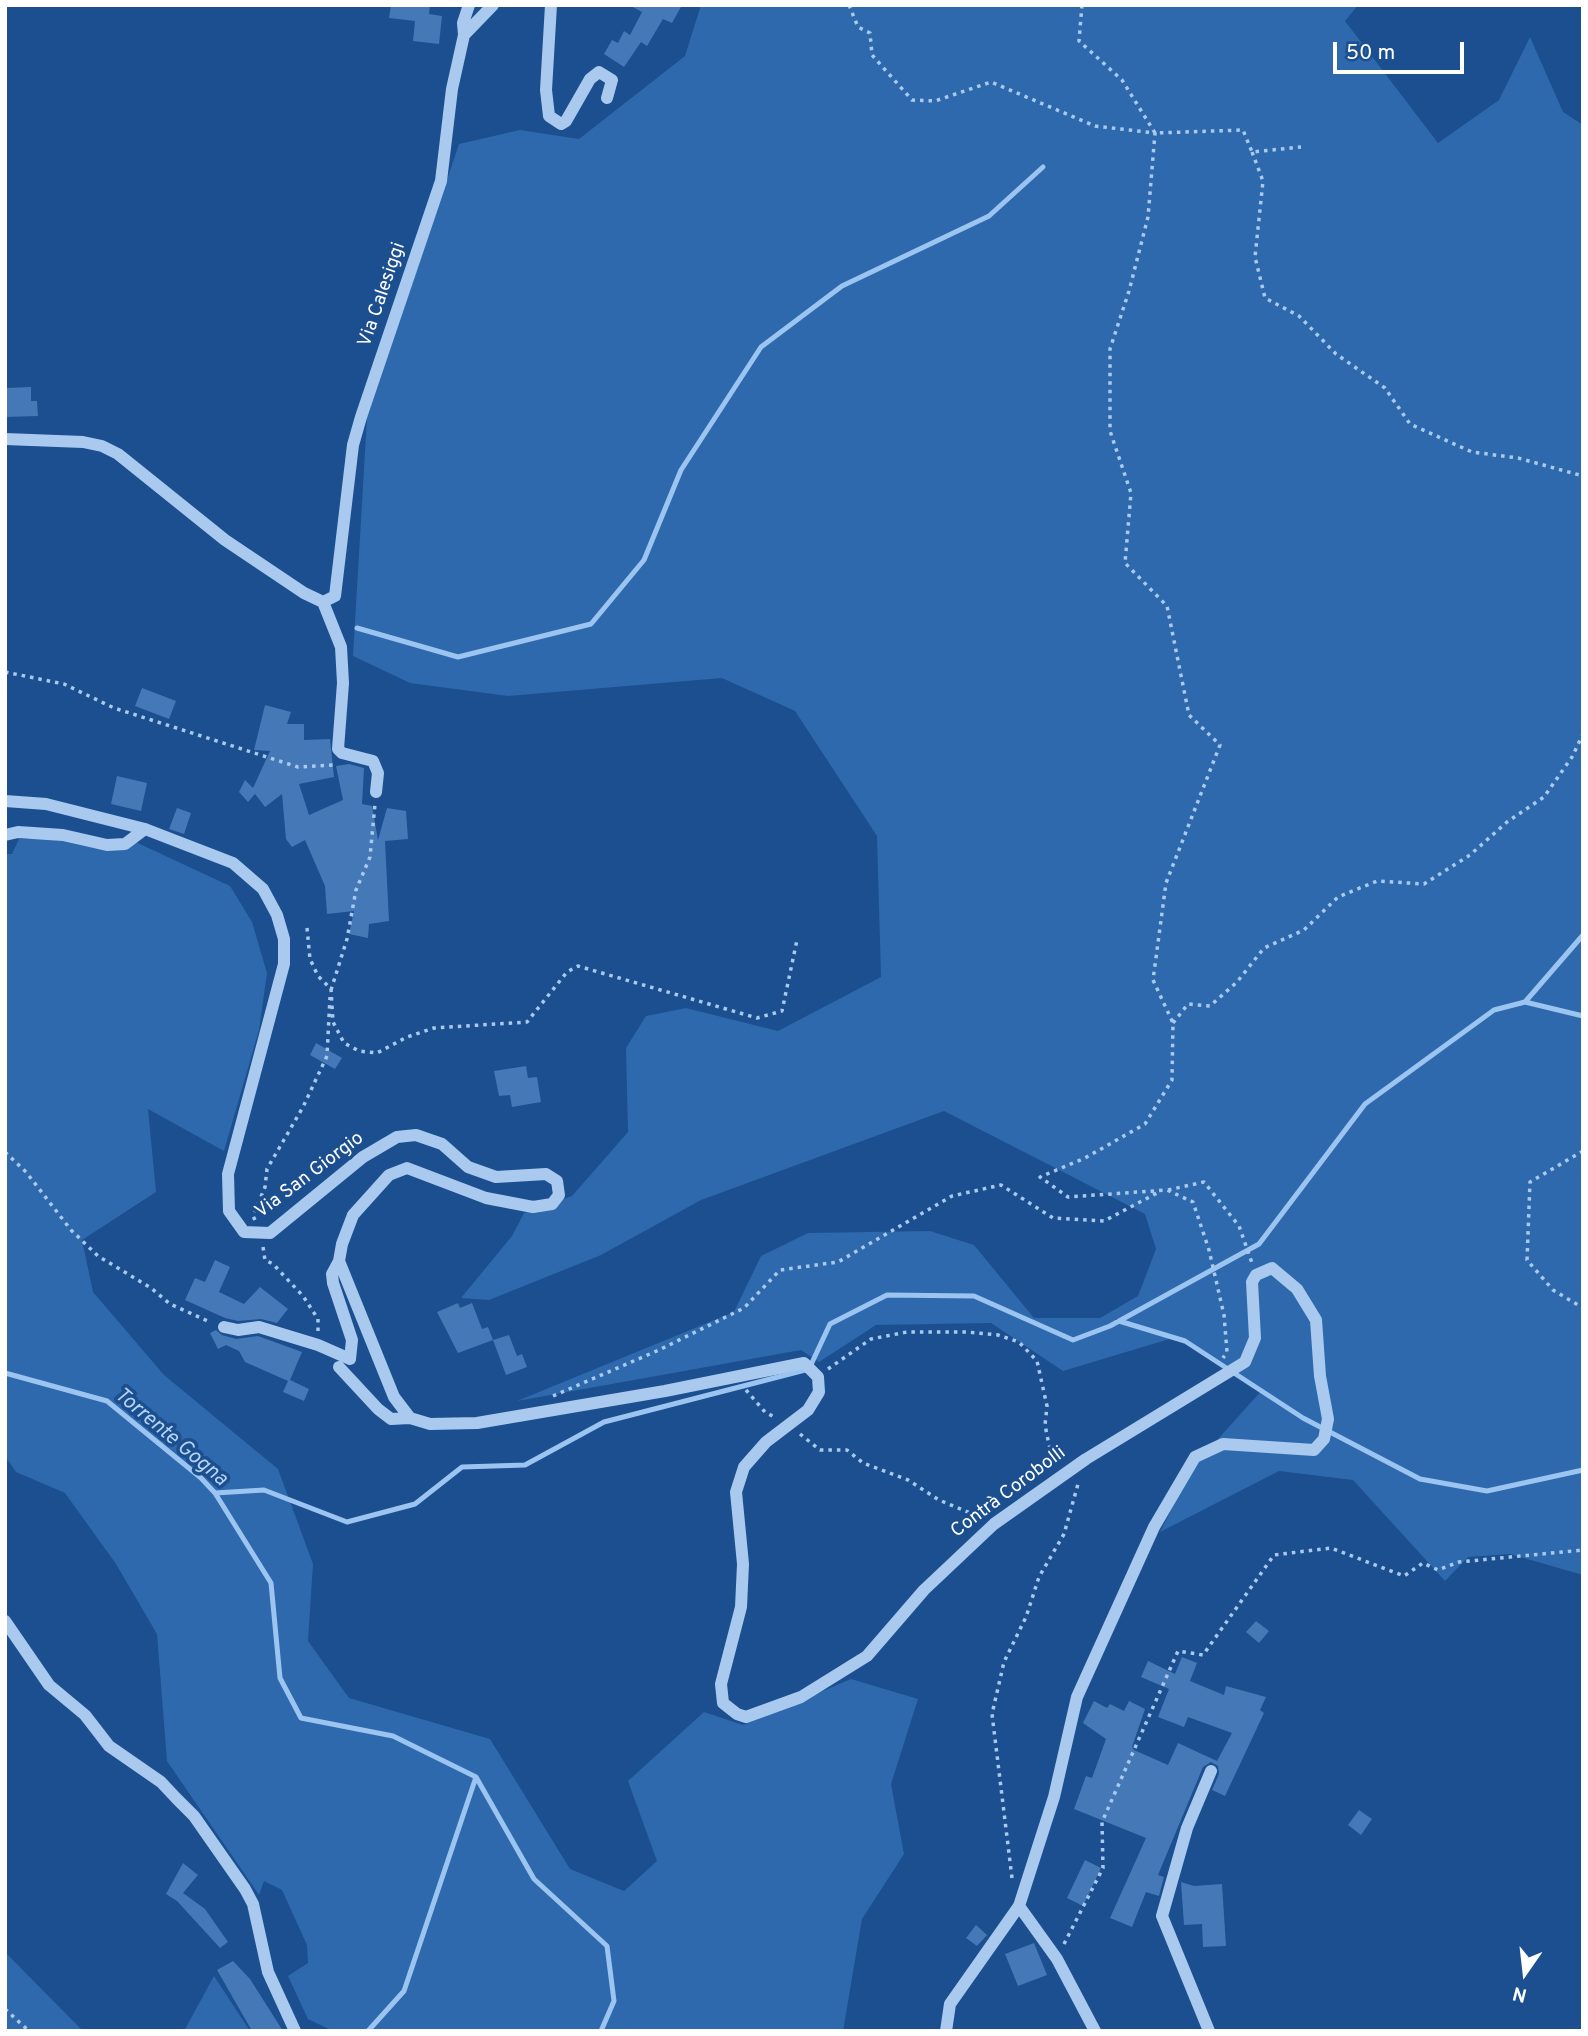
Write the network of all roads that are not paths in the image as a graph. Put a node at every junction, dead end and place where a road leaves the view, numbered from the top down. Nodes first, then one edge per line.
1 (469, 5) edge
2 (493, 5) edge
3 (551, 5) edge
4 (464, 35) junction
5 (607, 98) dead end
6 (5, 439) edge
7 (323, 602) junction
8 (376, 792) road end
9 (5, 801) edge
10 (145, 829) junction
11 (5, 835) edge
12 (339, 1261) junction
13 (224, 1327) road end
14 (340, 1367) dead end
15 (410, 1418) junction
16 (5, 1621) edge
17 (1211, 1771) dead end
18 (1019, 1906) junction
19 (295, 2031) edge
20 (946, 2031) edge
21 (1095, 2031) edge
22 (1209, 2031) edge

1 - 4 street
2 - 4 street
3 - 5 street
4 - 7 street, Via Calesiggi
6 - 7 street
7 - 8 street
9 - 10 street, Via San Giorgio
10 - 11 street
10 - 12 street, Via San Giorgio
12 - 13 street
12 - 15 street
14 - 15 street
15 - 18 street, Contrà Corobolli
16 - 19 street
17 - 22 street
18 - 20 street
18 - 21 street

